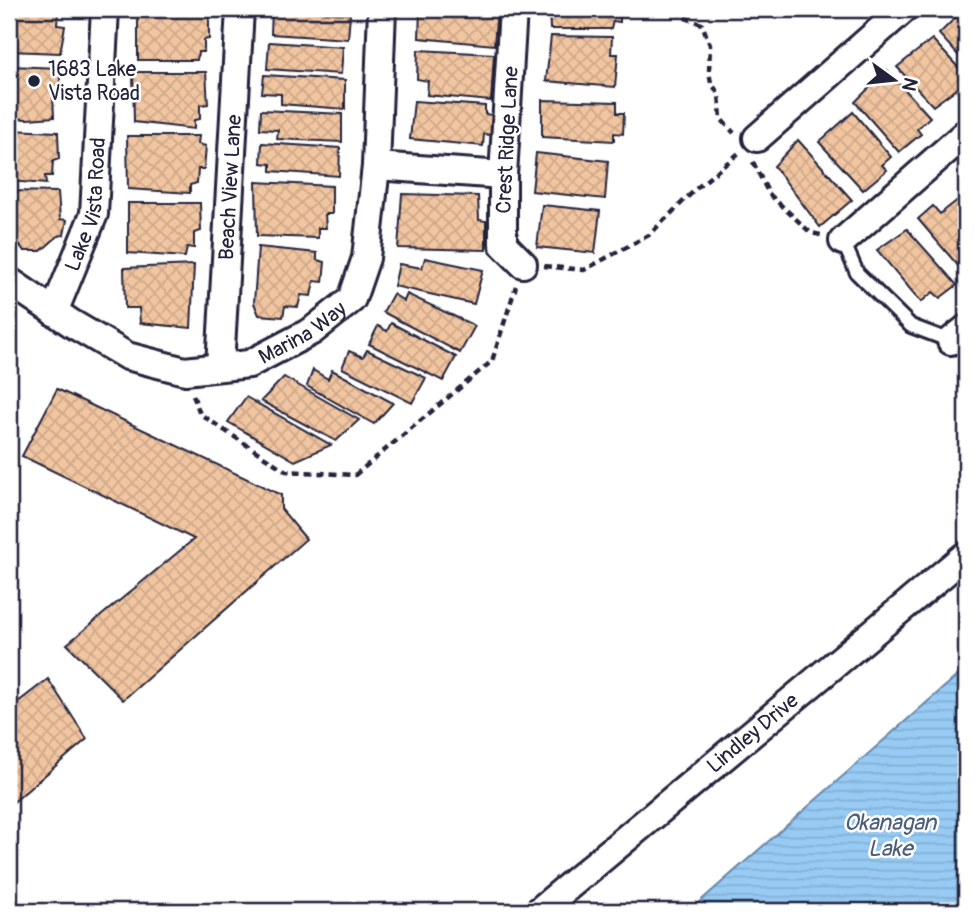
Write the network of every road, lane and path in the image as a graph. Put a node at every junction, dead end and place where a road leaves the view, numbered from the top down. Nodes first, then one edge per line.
1 (105, 9) edge
2 (240, 9) edge
3 (382, 9) edge
4 (513, 9) edge
5 (679, 9) edge
6 (904, 9) edge
7 (966, 133) edge
8 (751, 142) junction
9 (376, 166) junction
10 (503, 175) junction
11 (844, 241) junction
12 (523, 264) junction
13 (9, 281) edge
14 (54, 312) junction
15 (959, 335) edge
16 (220, 367) junction
17 (185, 371) junction
18 (966, 555) edge
19 (539, 911) edge

1 - 14 street, Lake Vista Road
2 - 16 street, Beach View Lane
3 - 9 street, Marina Way
4 - 10 street, Crest Ridge Lane
5 - 8 path
6 - 8 street
7 - 11 street
8 - 11 path
8 - 12 path
9 - 10 street
9 - 16 street, Marina Way
10 - 12 street, Crest Ridge Lane
11 - 15 lane
12 - 17 path
13 - 14 street, Marina Way
14 - 17 street, Marina Way
16 - 17 street, Marina Way
18 - 19 street, Lindley Drive

